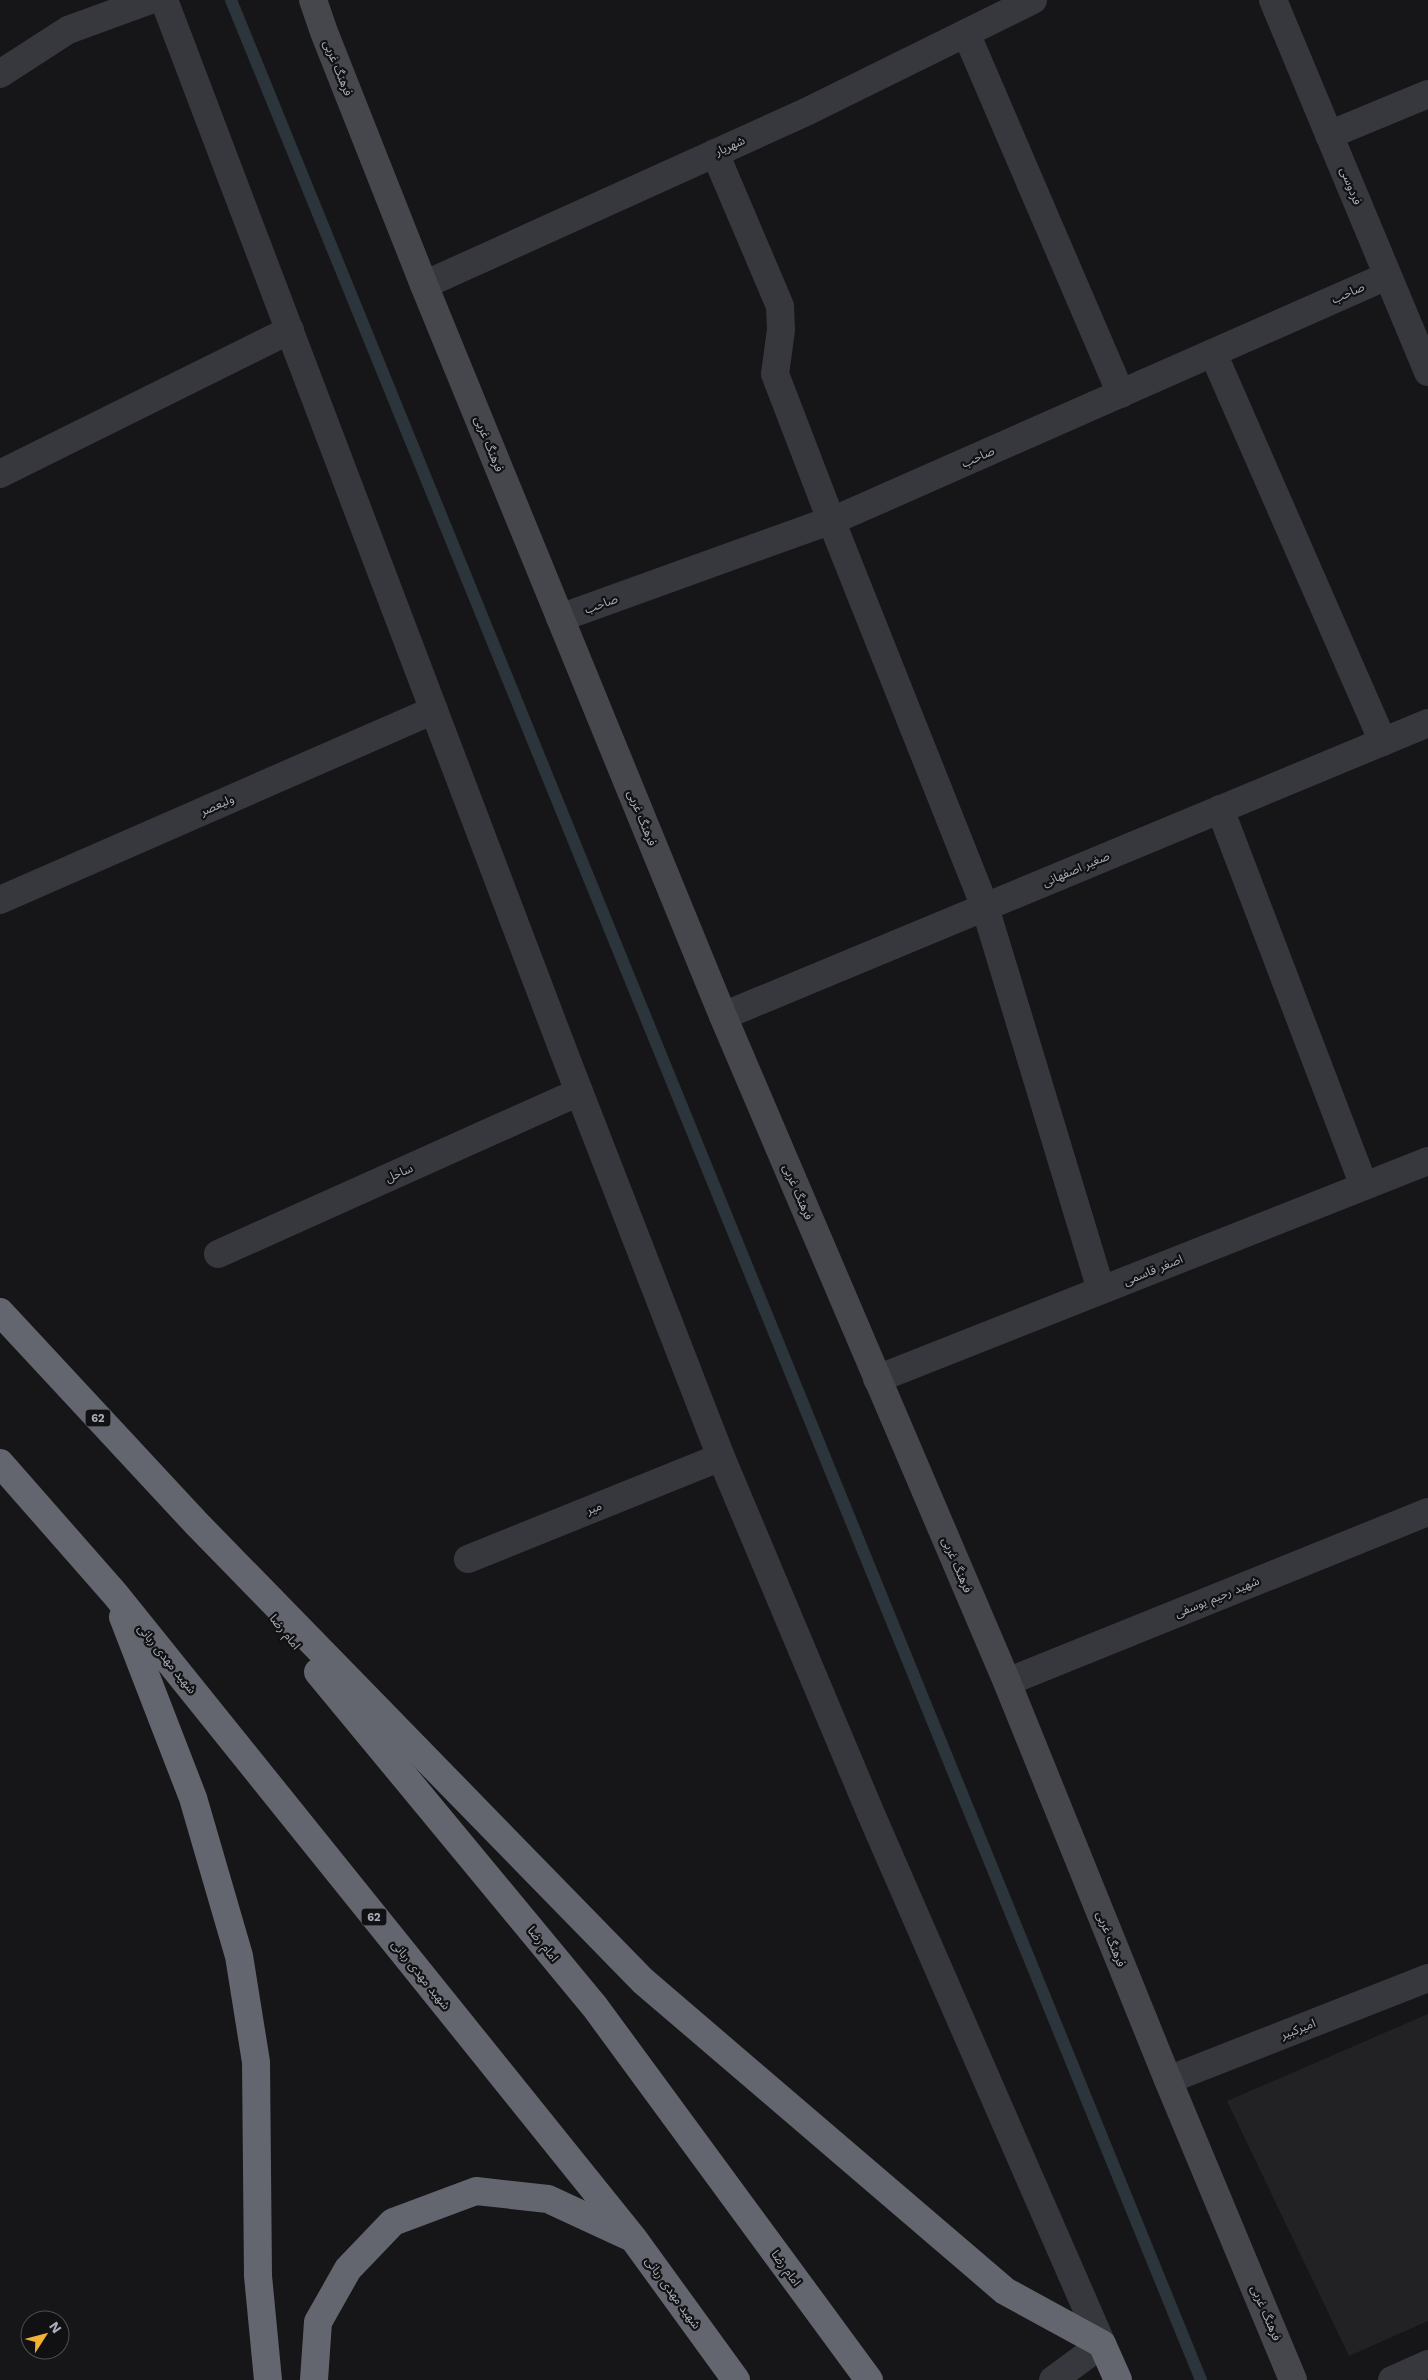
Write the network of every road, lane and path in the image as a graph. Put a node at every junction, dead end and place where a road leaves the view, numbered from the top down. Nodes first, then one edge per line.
1 (150, 0) edge
2 (164, 0) edge
3 (313, 0) edge
4 (1033, 0) edge
5 (1273, 0) edge
6 (966, 33) junction
7 (0, 74) edge
8 (1428, 94) edge
9 (1329, 135) junction
10 (715, 153) junction
11 (1387, 276) junction
12 (424, 285) junction
13 (290, 330) junction
14 (1214, 353) junction
15 (1427, 366) edge
16 (1121, 394) junction
17 (0, 474) edge
18 (831, 520) junction
19 (560, 618) junction
20 (434, 710) junction
21 (1428, 723) edge
22 (1383, 742) junction
23 (1220, 809) junction
24 (0, 900) edge
25 (985, 907) junction
26 (723, 1016) junction
27 (579, 1092) junction
28 (1428, 1161) edge
29 (1364, 1186) junction
30 (218, 1254) dead end
31 (1101, 1290) junction
32 (0, 1312) edge
33 (878, 1379) junction
34 (721, 1457) junction
35 (0, 1463) edge
36 (1428, 1512) edge
37 (197, 1524) junction
38 (468, 1559) dead end
39 (115, 1594) junction
40 (1007, 1682) junction
41 (1428, 1978) edge
42 (1168, 2080) junction
43 (633, 2238) junction
44 (1102, 2344) junction
45 (1428, 2364) edge
46 (268, 2380) edge
47 (314, 2380) edge
48 (736, 2380) edge
49 (869, 2380) edge
50 (1054, 2380) edge
51 (1095, 2380) edge
52 (1118, 2380) edge
53 (1294, 2380) edge
54 (1392, 2380) edge

1 - 7 street
2 - 13 street
3 - 12 street, فرهنگ غربی
4 - 6 street, شهریار
5 - 9 street, فردوسی
6 - 10 street, شهریار
6 - 16 street
8 - 9 street
9 - 11 street, فردوسی
10 - 12 street, شهریار
10 - 18 street
11 - 14 street, صاحب
11 - 15 street, فردوسی
12 - 19 street, فرهنگ غربی
13 - 17 street
13 - 20 street
14 - 16 street, صاحب
14 - 22 street
16 - 18 street, صاحب
18 - 19 street, صاحب
18 - 25 street
19 - 26 street, فرهنگ غربی
20 - 24 street, ولیعصر
20 - 27 street
21 - 22 street, صغیر اصفهانی
22 - 23 street, صغیر اصفهانی
23 - 25 street, صغیر اصفهانی
23 - 29 street
25 - 26 street, صغیر اصفهانی
25 - 31 street
26 - 33 street, فرهنگ غربی
27 - 30 street, ساحل
27 - 34 street
28 - 29 street, اصغر قاسمی
29 - 31 street, اصغر قاسمی
31 - 33 street, اصغر قاسمی
32 - 37 highway, 62
33 - 40 street, فرهنگ غربی
34 - 38 street, میر
34 - 44 street
35 - 39 highway, شهید مهدی ربانی / 62
36 - 40 street, شهید رحیم یوسفی
37 - 44 highway
37 - 49 highway, امام رضا / 62
39 - 43 highway, شهید مهدی ربانی / 62
39 - 46 highway
40 - 42 street, فرهنگ غربی
41 - 42 street, امیرکبیر
42 - 53 street, فرهنگ غربی
43 - 47 highway
43 - 48 highway, شهید مهدی ربانی / 62
44 - 50 street
44 - 51 highway
44 - 52 highway
45 - 54 street

